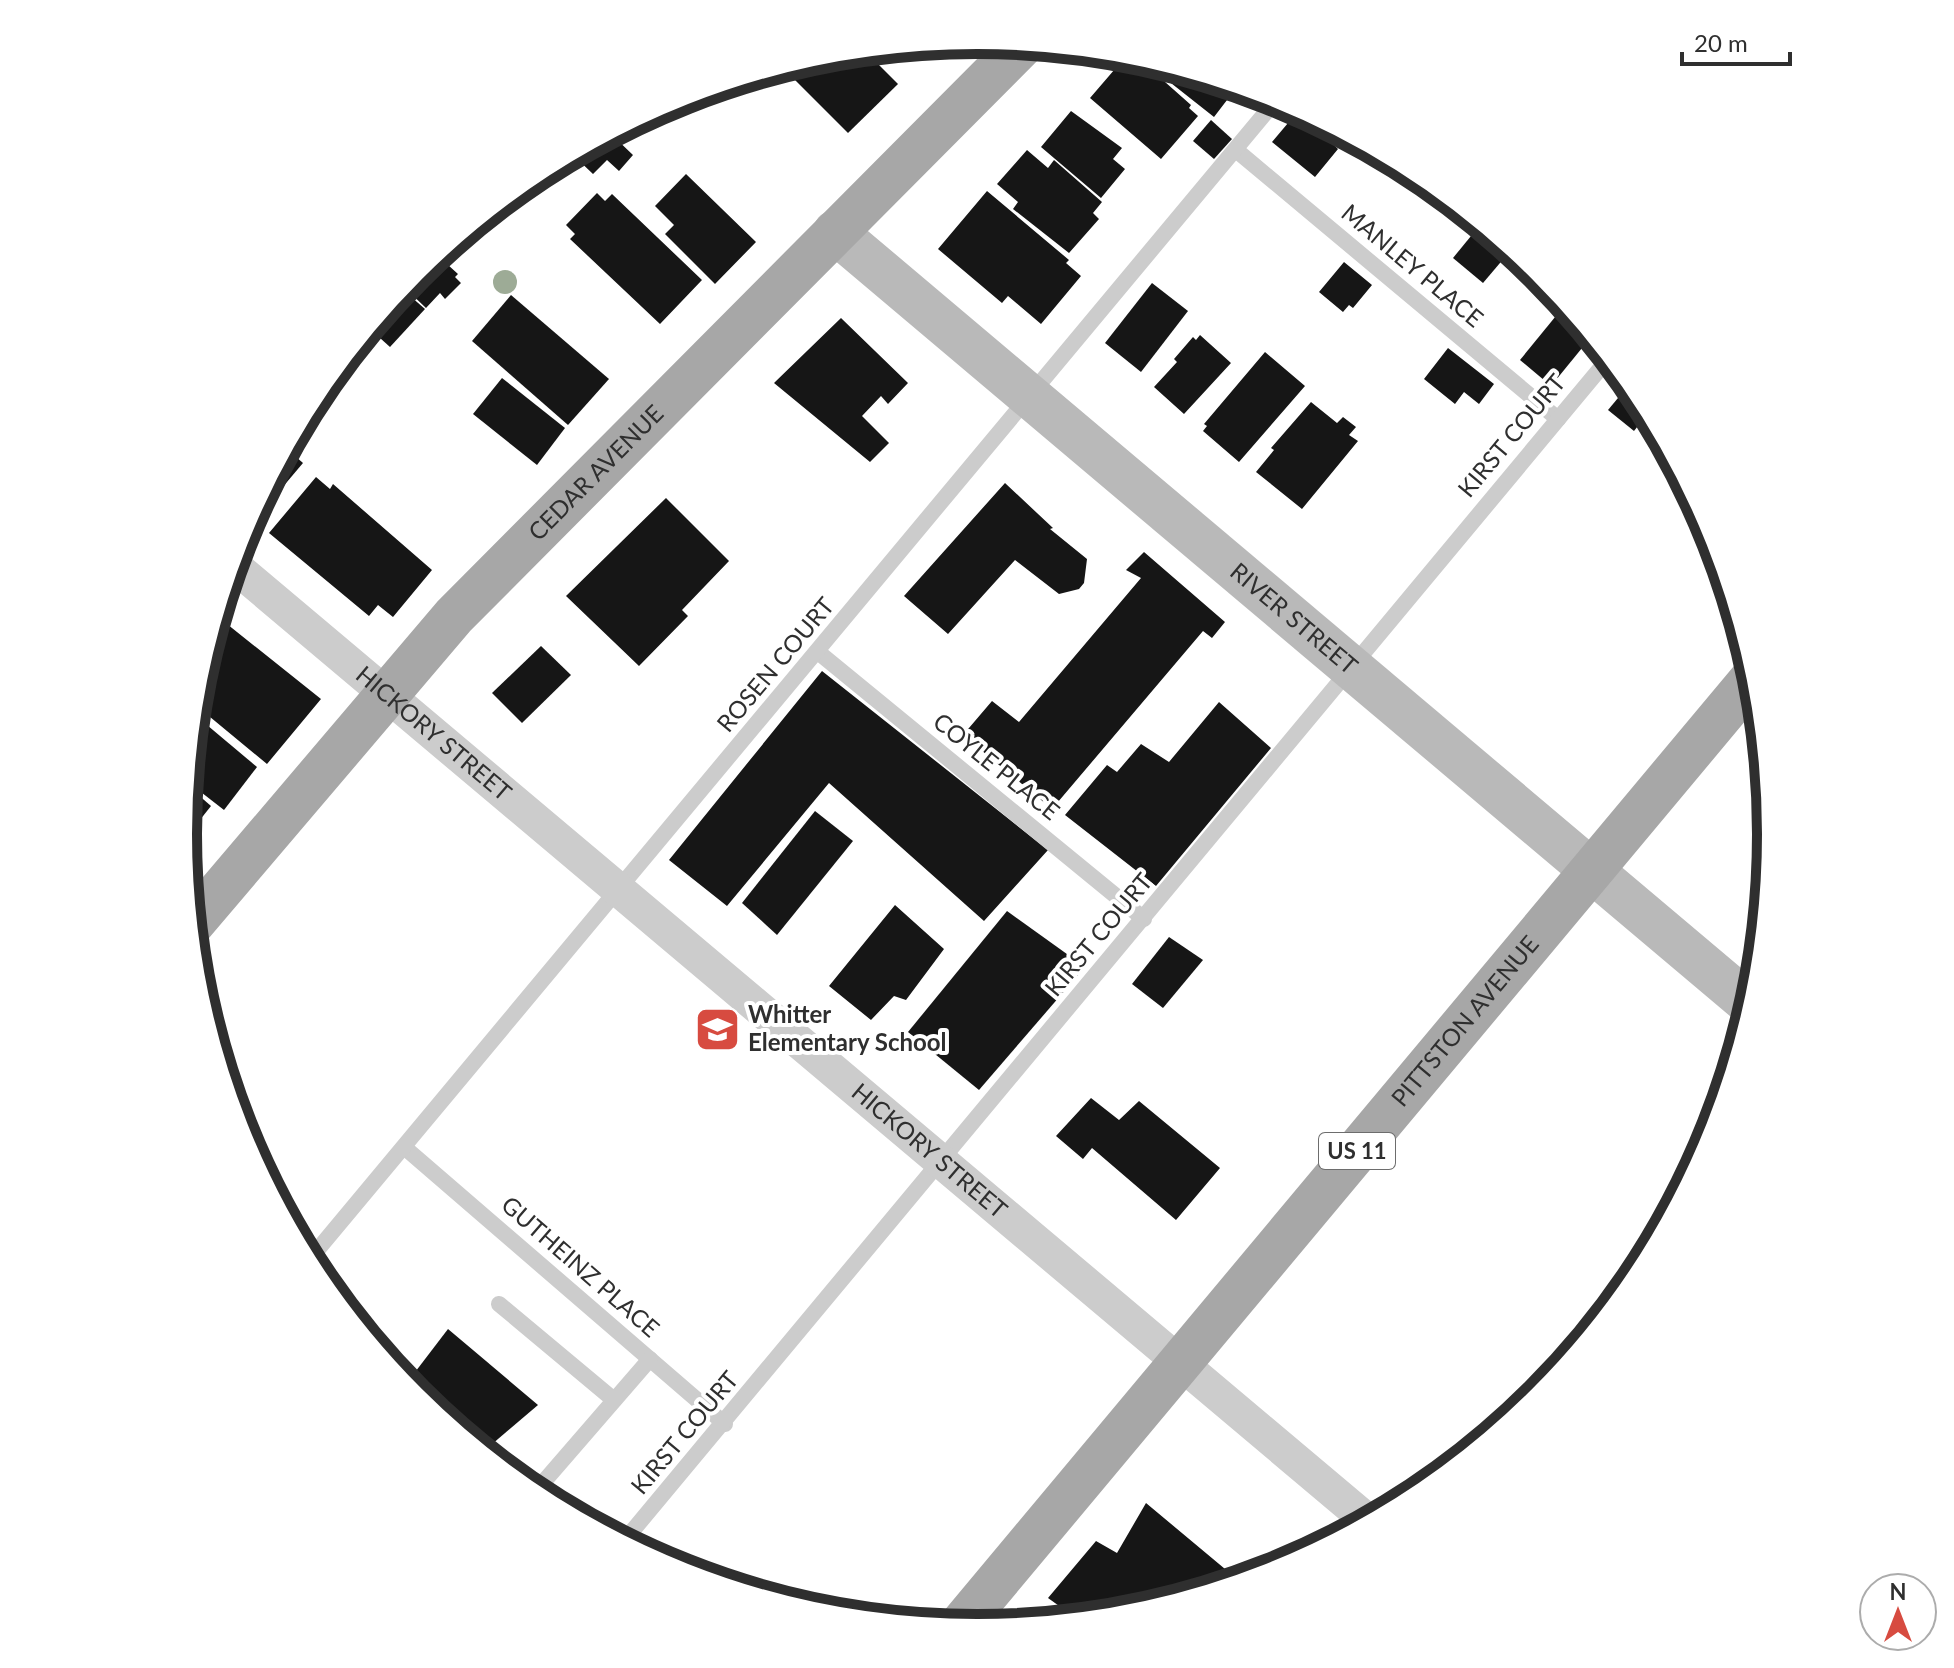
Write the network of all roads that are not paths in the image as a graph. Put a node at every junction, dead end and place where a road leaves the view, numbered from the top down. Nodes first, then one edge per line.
1 (1012, 55) edge
2 (1268, 110) edge
3 (1236, 150) junction
4 (835, 232) junction
5 (1602, 367) edge
6 (1032, 398) junction
7 (1558, 419) junction
8 (242, 573) edge
9 (818, 652) junction
10 (1349, 666) junction
11 (1743, 689) edge
12 (386, 693) junction
13 (1592, 871) junction
14 (619, 889) junction
15 (202, 912) edge
16 (1144, 919) junction
17 (1740, 995) edge
18 (404, 1147) junction
19 (940, 1161) junction
20 (318, 1250) edge
21 (499, 1304) dead end
22 (650, 1359) junction
23 (1180, 1362) junction
24 (614, 1400) junction
25 (725, 1424) junction
26 (543, 1482) edge
27 (1359, 1513) edge
28 (631, 1533) edge
29 (970, 1614) edge

1 - 4 main road, CEDAR AVENUE
2 - 3 lane, ROSEN COURT
3 - 6 lane, ROSEN COURT
3 - 7 lane, MANLEY PLACE
4 - 6 main road, RIVER STREET
4 - 12 main road, CEDAR AVENUE
5 - 7 lane, KIRST COURT
6 - 9 lane, ROSEN COURT
6 - 10 main road, RIVER STREET
7 - 10 lane, KIRST COURT
8 - 12 street, HICKORY STREET
9 - 14 lane, ROSEN COURT
9 - 16 lane, COYLE PLACE
10 - 13 main road, RIVER STREET
10 - 16 lane, KIRST COURT
11 - 13 main road, PITTSTON AVENUE / US 11
12 - 14 street, HICKORY STREET
12 - 15 main road, CEDAR AVENUE
13 - 17 main road, RIVER STREET
13 - 23 main road, PITTSTON AVENUE / US 11
14 - 18 lane, ROSEN COURT
14 - 19 street, HICKORY STREET
16 - 19 lane, KIRST COURT
18 - 20 lane, ROSEN COURT
18 - 22 lane, GUTHEINZ PLACE
19 - 23 street, HICKORY STREET
19 - 25 lane, KIRST COURT
21 - 24 lane
22 - 24 lane
22 - 25 lane, GUTHEINZ PLACE
23 - 27 street, HICKORY STREET
23 - 29 main road, PITTSTON AVENUE / US 11
24 - 26 lane
25 - 28 lane, KIRST COURT

